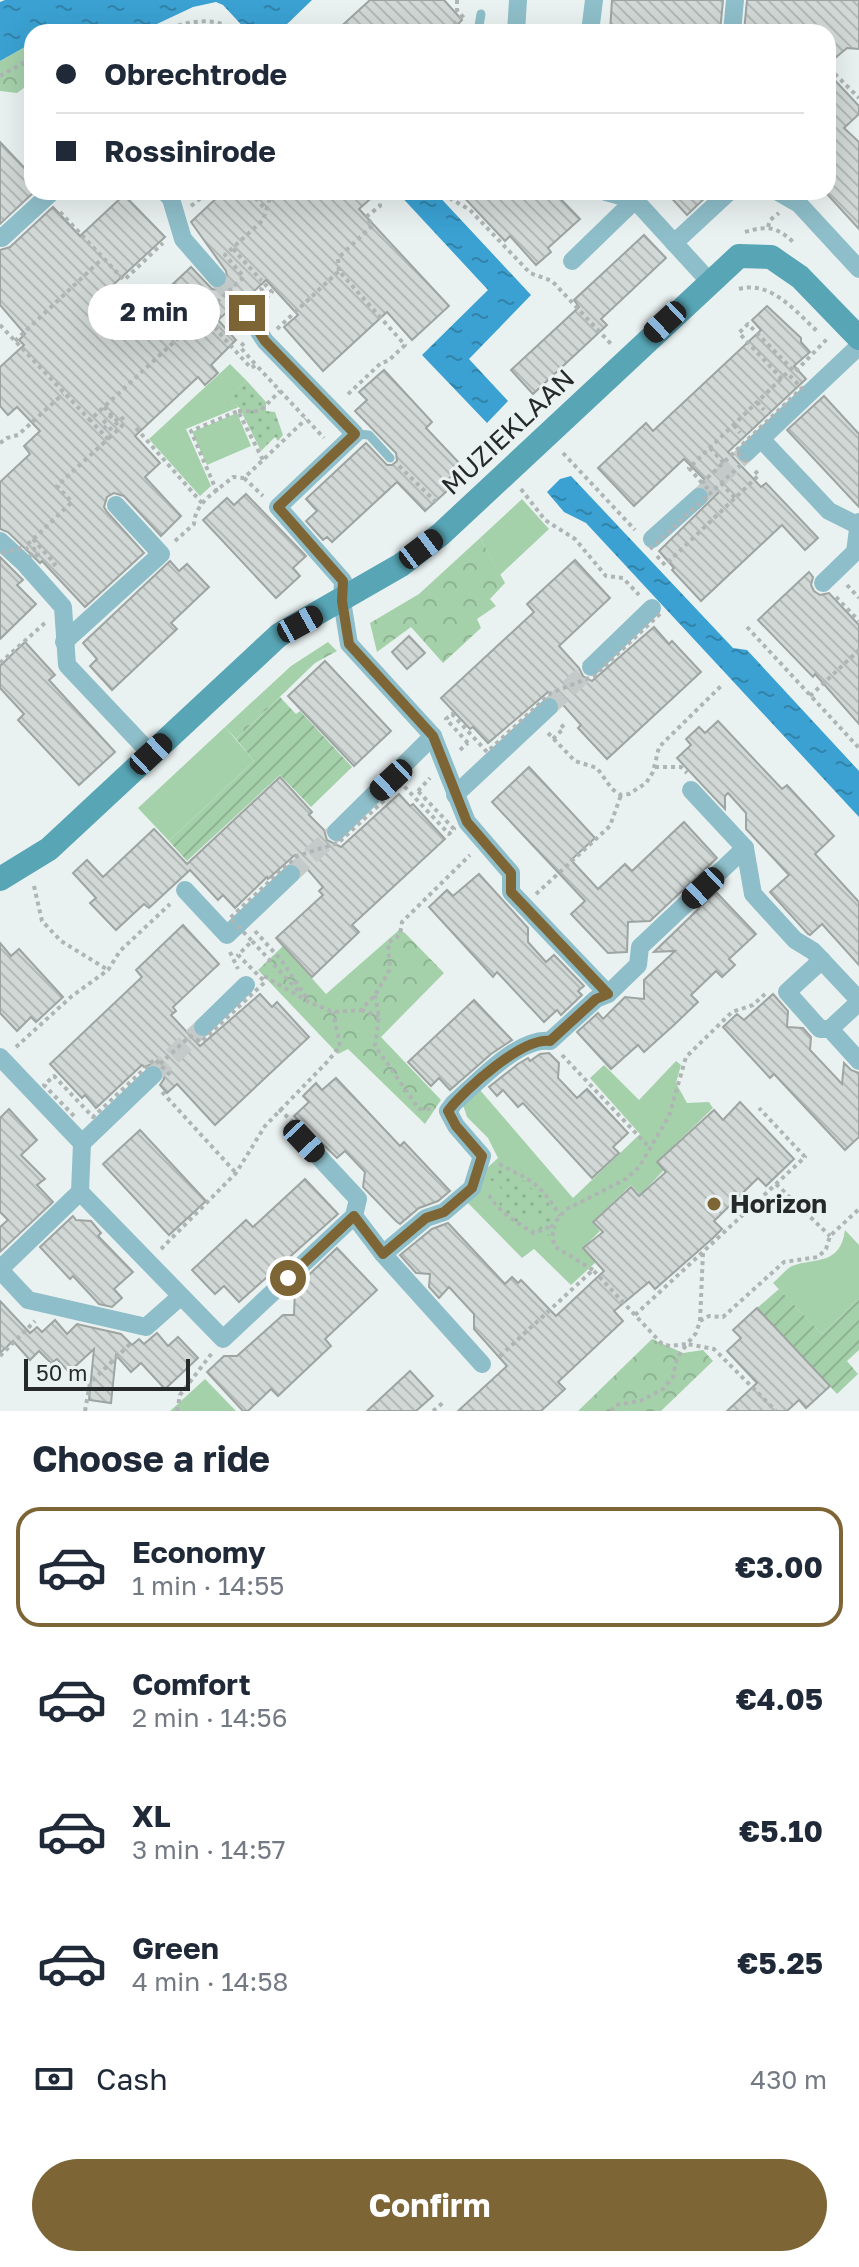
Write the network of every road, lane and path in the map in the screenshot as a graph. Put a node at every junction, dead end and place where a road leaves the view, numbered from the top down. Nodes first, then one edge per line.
1 (518, 0) edge
2 (594, 0) edge
3 (735, 0) edge
4 (481, 14) dead end
5 (462, 16) dead end
6 (182, 24) edge
7 (217, 24) edge
8 (456, 24) edge
9 (479, 24) edge
10 (516, 24) edge
11 (591, 24) edge
12 (733, 24) edge
13 (24, 62) edge
14 (836, 75) edge
15 (0, 76) edge
16 (859, 98) edge
17 (44, 200) edge
18 (53, 200) edge
19 (171, 200) edge
20 (257, 200) edge
21 (269, 200) edge
22 (380, 200) edge
23 (456, 200) edge
24 (635, 200) joint
25 (720, 200) edge
26 (792, 200) edge
27 (266, 210) junction
28 (180, 228) junction
29 (0, 236) edge
30 (674, 243) junction
31 (232, 248) junction
32 (103, 258) junction
33 (572, 261) dead end
34 (859, 269) edge
35 (339, 271) junction
36 (709, 281) junction
37 (224, 283) junction
38 (261, 289) dead end
39 (734, 291) dead end
40 (247, 313) tunnel mouth
41 (204, 315) junction
42 (0, 325) edge
43 (827, 339) junction
44 (15, 341) junction
45 (265, 341) junction
46 (854, 347) edge
47 (615, 348) dead end
48 (243, 350) dead end
49 (256, 365) junction
50 (782, 379) junction
51 (280, 391) junction
52 (63, 393) junction
53 (104, 407) junction
54 (332, 409) junction
55 (238, 411) junction
56 (112, 415) junction
57 (125, 416) dead end
58 (306, 419) junction
59 (90, 420) junction
60 (136, 428) dead end
61 (355, 434) junction
62 (108, 439) junction
63 (761, 439) junction
64 (0, 443) edge
65 (710, 448) junction
66 (337, 450) junction
67 (561, 451) dead end
68 (743, 455) junction
69 (390, 458) joint
70 (263, 460) junction
71 (724, 463) junction
72 (244, 478) junction
73 (721, 483) junction
74 (520, 489) dead end
75 (704, 491) junction
76 (217, 492) junction
77 (735, 498) junction
78 (202, 503) junction
79 (116, 505) dead end
80 (278, 507) junction
81 (443, 509) dead end
82 (858, 524) edge
83 (656, 536) joint
84 (33, 539) junction
85 (1, 547) edge
86 (161, 554) junction
87 (47, 556) dead end
88 (823, 583) joint
89 (342, 601) junction
90 (63, 607) junction
91 (657, 610) junction
92 (859, 621) edge
93 (747, 627) dead end
94 (64, 642) junction
95 (859, 650) edge
96 (0, 663) edge
97 (591, 667) tunnel mouth
98 (721, 686) dead end
99 (810, 696) junction
100 (542, 714) joint
101 (564, 728) dead end
102 (433, 736) junction
103 (553, 739) junction
104 (468, 743) dead end
105 (859, 748) edge
106 (151, 754) junction
107 (655, 767) junction
108 (691, 790) joint
109 (418, 791) dead end
110 (455, 795) junction
111 (621, 795) junction
112 (336, 832) tunnel mouth
113 (483, 842) junction
114 (745, 848) junction
115 (291, 874) tunnel mouth
116 (0, 879) edge
117 (34, 886) dead end
118 (185, 890) joint
119 (523, 906) junction
120 (244, 919) junction
121 (227, 935) junction
122 (252, 941) junction
123 (822, 960) junction
124 (108, 970) junction
125 (246, 985) junction
126 (787, 992) junction
127 (608, 994) junction
128 (375, 995) junction
129 (859, 1001) edge
130 (309, 1002) junction
131 (361, 1010) junction
132 (333, 1012) junction
133 (379, 1016) junction
134 (203, 1027) tunnel mouth
135 (830, 1029) junction
136 (550, 1041) junction
137 (1, 1058) edge
138 (859, 1061) edge
139 (158, 1073) junction
140 (759, 1108) dead end
141 (448, 1111) junction
142 (74, 1116) dead end
143 (304, 1141) dead end
144 (82, 1143) junction
145 (649, 1147) junction
146 (480, 1164) junction
147 (236, 1173) junction
148 (776, 1184) junction
149 (80, 1192) junction
150 (859, 1209) edge
151 (354, 1216) junction
152 (560, 1216) junction
153 (552, 1226) junction
154 (830, 1236) junction
155 (703, 1252) junction
156 (383, 1254) junction
157 (148, 1262) junction
158 (0, 1270) edge
159 (593, 1270) junction
160 (180, 1297) junction
161 (51, 1304) junction
162 (635, 1315) junction
163 (700, 1321) junction
164 (146, 1327) junction
165 (223, 1339) junction
166 (687, 1344) junction
167 (0, 1356) edge
168 (482, 1364) joint
169 (85, 1411) edge
170 (177, 1411) edge
171 (433, 1411) edge
172 (443, 1411) edge
173 (611, 1411) edge
174 (776, 1411) edge

1 - 10 street
2 - 11 street
3 - 12 street
4 - 9 lane
5 - 8 path
6 - 7 path
13 - 15 path
14 - 16 path
17 - 29 street
18 - 32 path
19 - 28 street
20 - 27 path
21 - 27 path, bridge
22 - 35 path
23 - 47 path
24 - 30 street
24 - 33 street
25 - 30 street
26 - 34 street
27 - 31 path, bridge
28 - 32 path
28 - 37 street
30 - 36 street
31 - 37 path, bridge
31 - 38 path, bridge
32 - 44 path
35 - 45 path
35 - 54 path
36 - 46 street, MUZIEKLAAN
36 - 89 street, MUZIEKLAAN
37 - 41 path, bridge
39 - 43 path
40 - 45 street
41 - 49 path, bridge
41 - 53 path, bridge
42 - 44 path
43 - 46 path
43 - 50 path
44 - 52 path
45 - 54 street
46 - 63 street
48 - 49 path
49 - 51 path
50 - 65 path, bridge
50 - 68 path, bridge
51 - 55 path
51 - 58 path
52 - 59 path
52 - 64 path
53 - 56 path, bridge
53 - 59 path, bridge
54 - 61 street
55 - 70 path
55 - 76 path
56 - 57 path
56 - 62 path, bridge
58 - 66 path
58 - 70 path
59 - 62 path, bridge
60 - 78 path
61 - 66 street
61 - 69 lane
62 - 84 path, bridge
63 - 68 street
63 - 82 street
65 - 71 path, bridge
65 - 75 path, bridge
66 - 80 street
67 - 83 path
68 - 71 path, bridge
68 - 73 path, bridge
68 - 77 path
69 - 81 path
70 - 72 path
71 - 75 path, bridge
72 - 76 path
72 - 80 path
73 - 75 path, bridge
73 - 77 path
74 - 91 path
75 - 77 path, bridge
75 - 83 street
76 - 78 path
78 - 86 path
79 - 86 street
80 - 89 street
82 - 88 street
84 - 85 path, bridge
84 - 87 path, bridge
85 - 90 street
86 - 94 street
88 - 92 path
89 - 102 street
89 - 106 street, MUZIEKLAAN
90 - 94 street
90 - 96 path
91 - 97 street
91 - 104 path, bridge
93 - 99 path
94 - 106 street
95 - 99 path
98 - 107 path
99 - 105 path
100 - 103 path
100 - 110 street
101 - 103 path
102 - 110 street
102 - 112 street
103 - 111 path
106 - 116 street, MUZIEKLAAN
107 - 108 path
107 - 111 path
108 - 114 street
109 - 122 path, bridge
110 - 113 street
111 - 119 path
113 - 119 street
113 - 128 path
114 - 123 street
114 - 127 street
115 - 120 street
117 - 124 path
118 - 121 street
118 - 124 path
119 - 127 street
120 - 121 street
120 - 130 path
121 - 125 path
122 - 130 path
122 - 139 path, bridge
123 - 126 street
123 - 129 street
124 - 137 path
125 - 130 path
125 - 134 street
126 - 135 street
126 - 145 path
127 - 136 street
128 - 131 path
128 - 133 path
129 - 135 street
130 - 132 path
131 - 132 path
131 - 133 path
132 - 147 path
133 - 141 path
135 - 138 street
136 - 141 street
136 - 145 path
137 - 144 street
139 - 142 path, bridge
139 - 144 street
139 - 147 path
140 - 148 path
141 - 146 street
143 - 151 street
144 - 149 street
145 - 152 path
146 - 152 path
146 - 153 path
146 - 156 street
147 - 157 path
148 - 154 path
148 - 155 path
149 - 157 street
149 - 158 street
150 - 154 path
151 - 156 street
151 - 165 street
152 - 153 path
153 - 159 path
154 - 163 path
155 - 162 path
155 - 163 path
156 - 168 street
157 - 160 street
158 - 161 street
159 - 162 path
159 - 168 path
160 - 164 street
160 - 165 street
161 - 164 street
161 - 167 path
162 - 166 path
163 - 166 path
164 - 169 path
165 - 170 path
166 - 173 path
166 - 174 path
171 - 172 path

